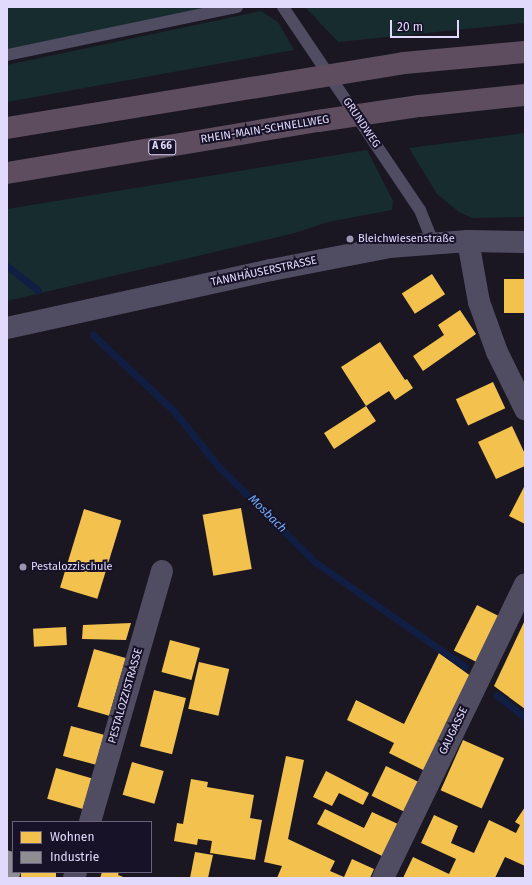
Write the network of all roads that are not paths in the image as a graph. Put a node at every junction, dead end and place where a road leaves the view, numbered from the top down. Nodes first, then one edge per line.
1 (237, 7) edge
2 (283, 7) edge
3 (525, 52) edge
4 (7, 55) edge
5 (525, 95) edge
6 (7, 128) edge
7 (7, 173) edge
8 (468, 241) junction
9 (525, 242) edge
10 (433, 243) junction
11 (7, 328) edge
12 (525, 409) edge
13 (162, 571) dead end
14 (525, 584) edge
15 (90, 821) edge
16 (383, 878) edge

1 - 4 lane
2 - 10 lane, GRUNDWEG
3 - 6 highway
5 - 7 highway, RHEIN-MAIN-SCHNELLWEG / A 66
8 - 9 street, TANNHÄUSERSTRASSE
8 - 10 street, TANNHÄUSERSTRASSE
8 - 12 street
10 - 11 street, TANNHÄUSERSTRASSE
13 - 15 street, PESTALOZZISTRASSE
14 - 16 street, GAUGASSE

